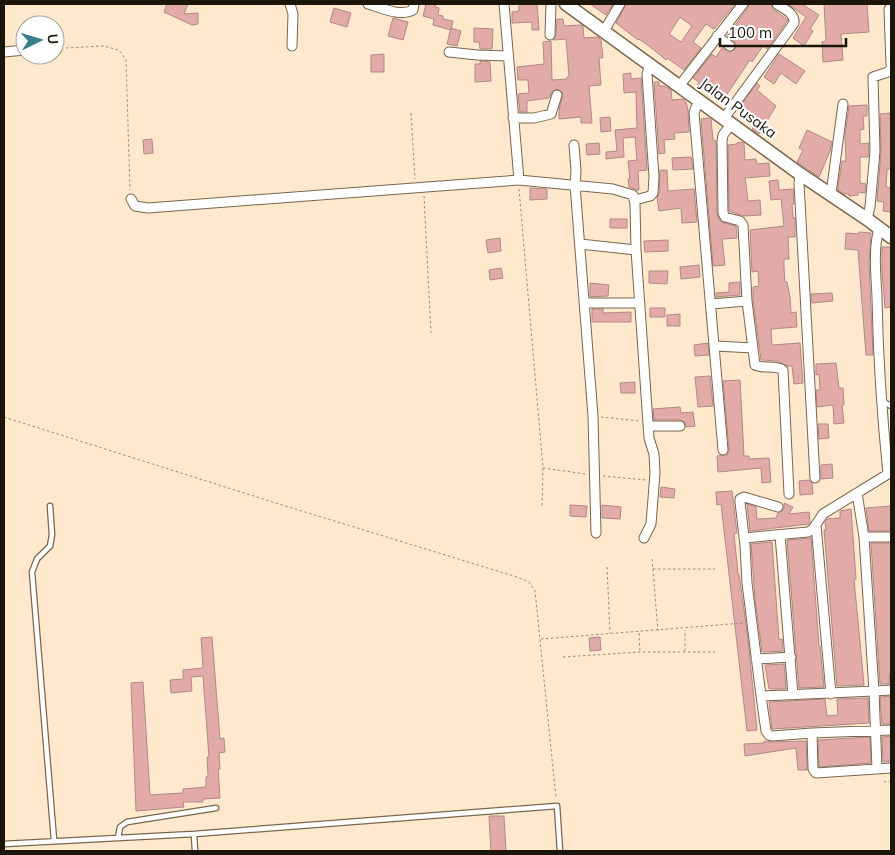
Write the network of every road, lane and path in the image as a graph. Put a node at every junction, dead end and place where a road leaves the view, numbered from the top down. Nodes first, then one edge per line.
1 (290, 4) edge
2 (368, 4) edge
3 (414, 4) edge
4 (504, 4) edge
5 (551, 4) edge
6 (566, 4) edge
7 (620, 4) edge
8 (743, 4) edge
9 (777, 4) edge
10 (889, 9) dead end
11 (604, 31) junction
12 (550, 35) dead end
13 (717, 36) junction
14 (292, 46) dead end
15 (730, 46) dead end
16 (65, 48) edge
17 (449, 52) dead end
18 (508, 56) junction
19 (650, 64) junction
20 (891, 64) edge
21 (891, 68) edge
22 (680, 85) junction
23 (557, 95) dead end
24 (702, 101) junction
25 (842, 104) dead end
26 (411, 113) dead end
27 (513, 118) junction
28 (728, 120) junction
29 (574, 145) dead end
30 (800, 174) junction
31 (518, 180) junction
32 (575, 185) junction
33 (420, 187) junction
34 (831, 194) junction
35 (131, 199) joint
36 (634, 200) junction
37 (867, 219) junction
38 (879, 228) junction
39 (891, 237) edge
40 (580, 244) junction
41 (636, 250) junction
42 (747, 301) junction
43 (584, 303) junction
44 (640, 303) junction
45 (711, 304) junction
46 (431, 333) dead end
47 (715, 346) junction
48 (753, 348) junction
49 (882, 401) junction
50 (891, 406) edge
51 (593, 416) junction
52 (4, 418) edge
53 (649, 424) junction
54 (680, 426) dead end
55 (723, 450) dead end
56 (889, 471) edge
57 (815, 478) dead end
58 (857, 493) junction
59 (789, 494) dead end
60 (50, 506) dead end
61 (542, 507) dead end
62 (778, 507) dead end
63 (816, 524) junction
64 (596, 532) dead end
65 (780, 535) junction
66 (864, 537) junction
67 (891, 537) edge
68 (644, 538) dead end
69 (744, 538) junction
70 (652, 559) dead end
71 (607, 567) dead end
72 (652, 569) junction
73 (715, 569) dead end
74 (752, 622) junction
75 (685, 629) junction
76 (658, 631) junction
77 (638, 632) junction
78 (610, 634) junction
79 (540, 639) junction
80 (640, 652) junction
81 (685, 652) junction
82 (717, 652) dead end
83 (563, 657) dead end
84 (790, 657) junction
85 (756, 659) junction
86 (891, 690) edge
87 (874, 691) junction
88 (831, 694) junction
89 (793, 695) junction
90 (761, 696) junction
91 (891, 730) edge
92 (875, 732) junction
93 (812, 733) junction
94 (891, 768) edge
95 (877, 769) junction
96 (891, 781) edge
97 (884, 782) dead end
98 (557, 806) junction
99 (216, 808) dead end
100 (194, 834) junction
101 (118, 838) junction
102 (54, 840) junction
103 (4, 844) edge
104 (195, 851) edge
105 (560, 851) edge

1 - 14 street
2 - 3 street
4 - 18 street
5 - 12 street
6 - 11 street, Jalan Pusaka
7 - 11 street
8 - 13 street
9 - 28 street
10 - 20 street
11 - 19 street, Jalan Pusaka
13 - 15 street
13 - 22 street
16 - 35 path
17 - 18 street
18 - 27 street
19 - 22 street, Jalan Pusaka
19 - 36 street
21 - 37 street
22 - 24 street, Jalan Pusaka
23 - 27 street
24 - 28 street, Jalan Pusaka
24 - 45 street
25 - 34 street
26 - 33 path
27 - 31 street
28 - 30 street, Jalan Pusaka
28 - 42 street
29 - 32 street
30 - 34 street, Jalan Pusaka
30 - 57 street
31 - 32 street
31 - 33 street
31 - 61 path
32 - 36 street
32 - 40 street
33 - 35 street
33 - 46 path
34 - 37 street, Jalan Pusaka
36 - 41 street
37 - 38 street, Jalan Pusaka
38 - 39 street, Jalan Pusaka
38 - 49 street
40 - 41 street
40 - 43 street
41 - 44 street
42 - 45 street
42 - 48 street
43 - 44 street
43 - 51 street
44 - 53 street
45 - 47 street
47 - 48 street
47 - 55 street
48 - 59 street
49 - 50 lane
49 - 56 street
51 - 53 path
51 - 64 street
52 - 79 path
53 - 54 street
53 - 68 street
56 - 58 street
58 - 63 street
58 - 66 street
60 - 102 lane
62 - 69 street
63 - 65 street
63 - 88 street
65 - 69 street
65 - 84 street
66 - 67 street
66 - 87 street
69 - 74 street
70 - 72 path
71 - 78 path
72 - 73 path
72 - 76 path
74 - 75 path
74 - 85 street
75 - 76 path
75 - 81 path
76 - 77 path
77 - 78 path
77 - 80 path
78 - 79 path
79 - 98 path
80 - 81 path
80 - 83 path
81 - 82 path
84 - 85 street
84 - 89 street
85 - 90 street
86 - 87 street
87 - 88 street
87 - 92 street
88 - 89 street
89 - 90 street
90 - 93 street
91 - 92 street
92 - 93 street
92 - 95 street
93 - 95 street
94 - 95 street
96 - 97 path
98 - 100 lane
98 - 105 lane
99 - 101 lane
100 - 101 lane
100 - 104 lane
101 - 102 lane
102 - 103 lane

